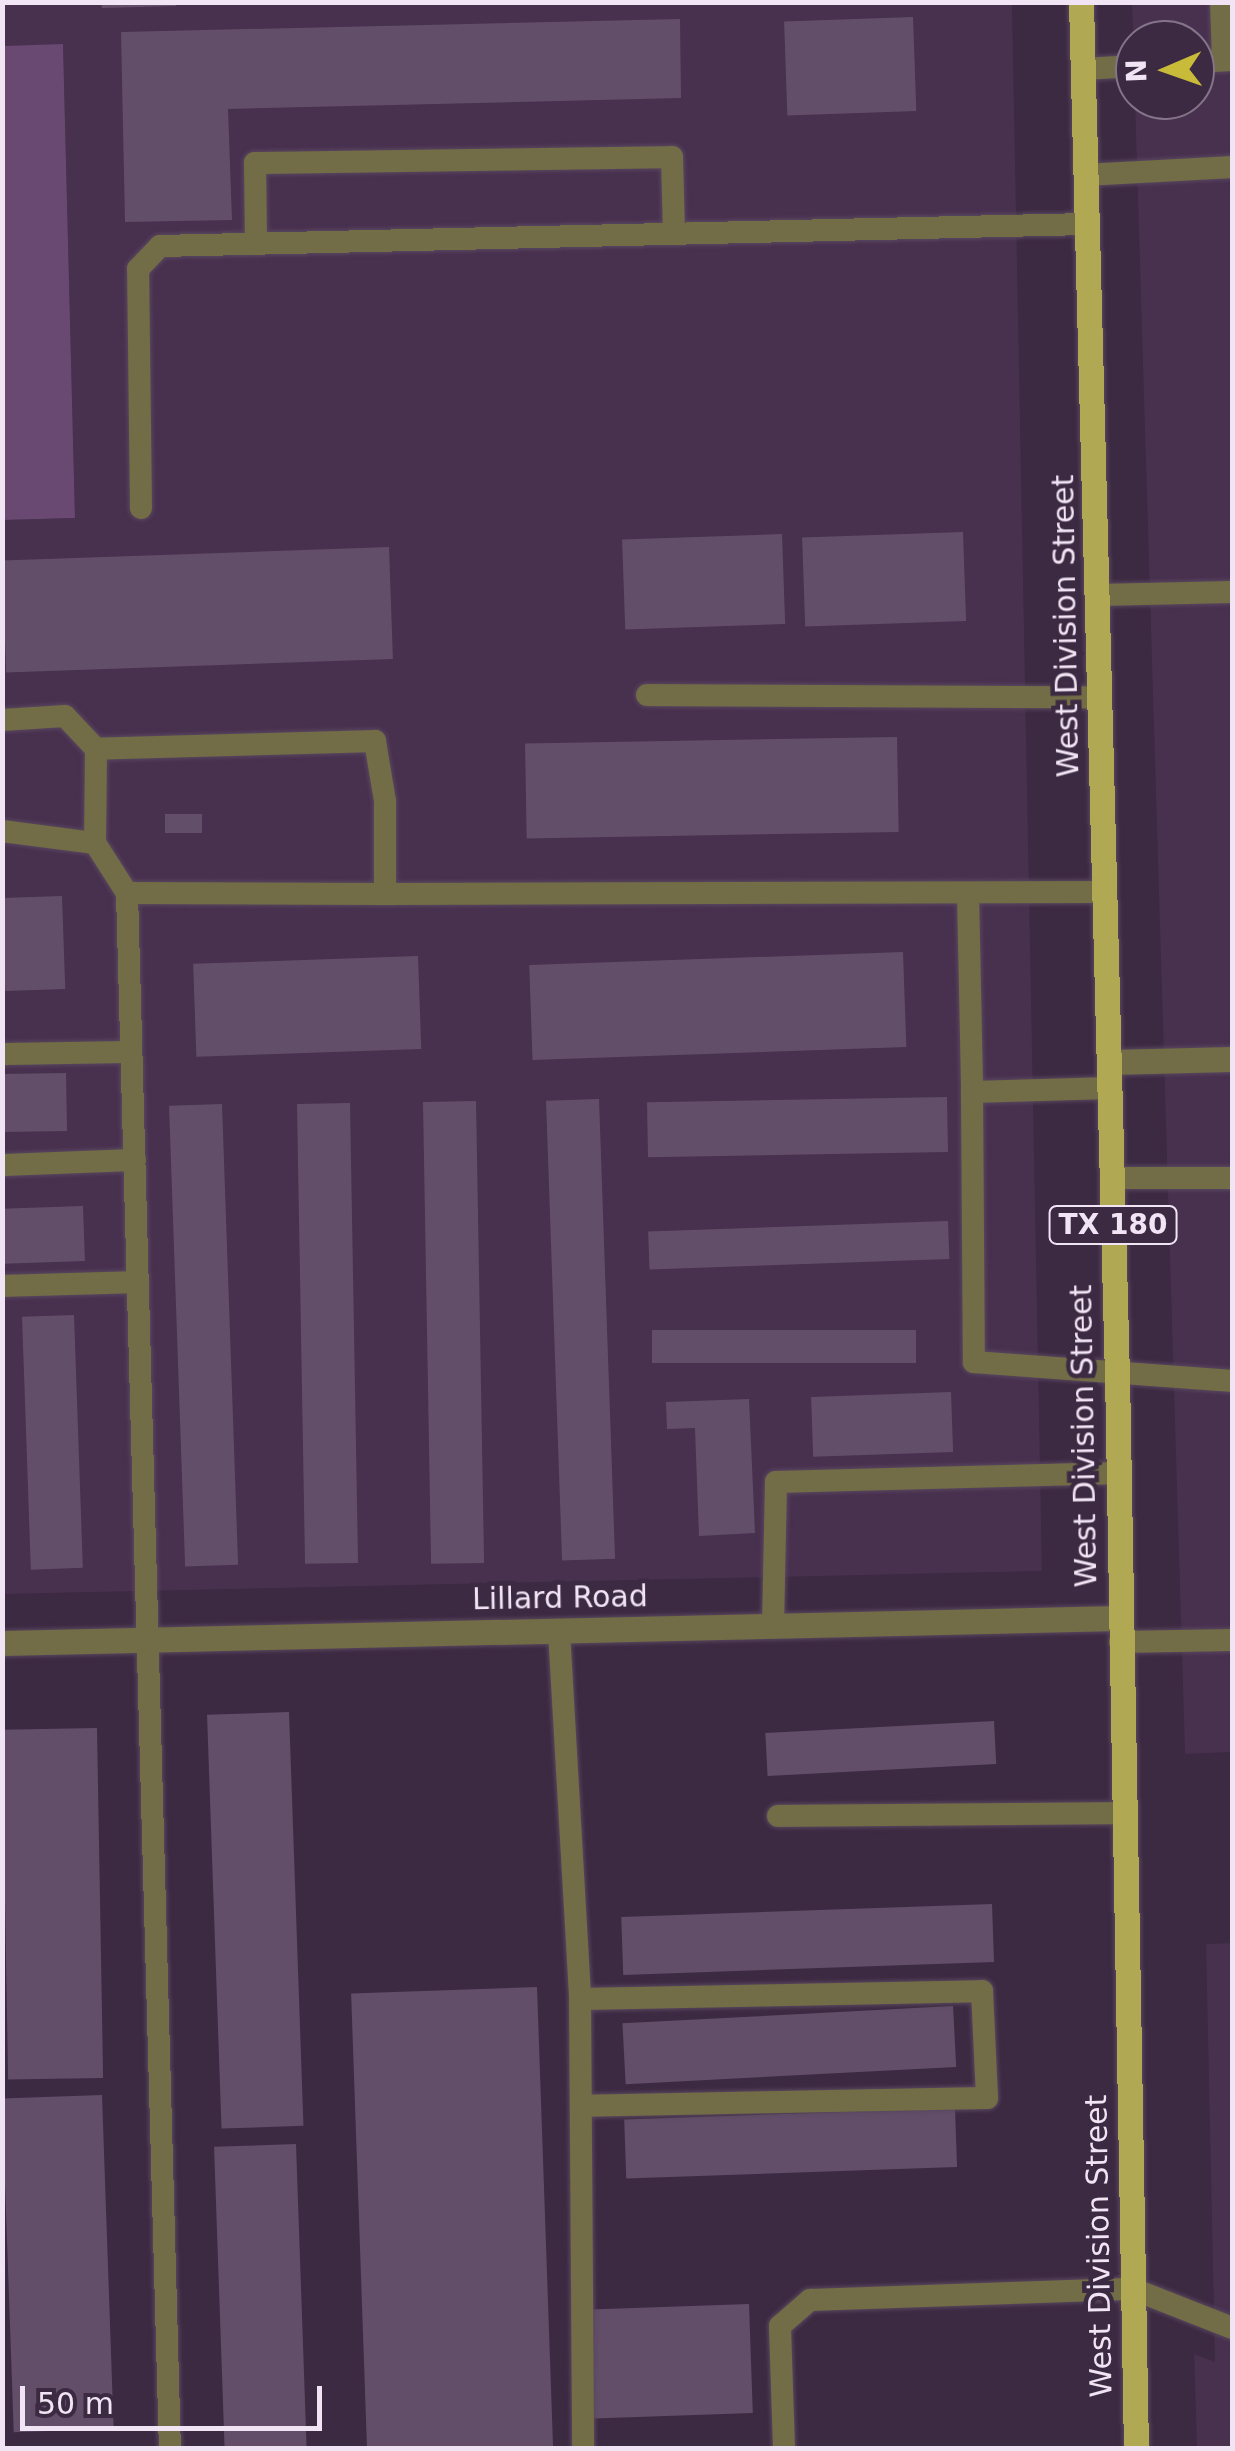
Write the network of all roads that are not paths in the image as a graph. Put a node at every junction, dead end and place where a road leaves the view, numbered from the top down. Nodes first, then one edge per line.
1 (1081, 2) edge
2 (1221, 2) edge
3 (1228, 60) edge
4 (1115, 67) edge
5 (1083, 69) junction
6 (1232, 167) edge
7 (1086, 175) junction
8 (1087, 224) junction
9 (674, 234) junction
10 (256, 244) junction
11 (141, 508) dead end
12 (1232, 592) edge
13 (1098, 596) junction
14 (647, 695) dead end
15 (1100, 697) junction
16 (2, 720) edge
17 (96, 749) junction
18 (2, 831) edge
19 (95, 843) junction
20 (1105, 892) junction
21 (126, 893) junction
22 (968, 893) junction
23 (385, 894) junction
24 (132, 1052) junction
25 (2, 1054) edge
26 (1232, 1059) edge
27 (1109, 1075) junction
28 (972, 1092) junction
29 (134, 1160) junction
30 (2, 1165) edge
31 (1112, 1178) junction
32 (1232, 1178) edge
33 (138, 1282) junction
34 (2, 1286) edge
35 (1117, 1374) junction
36 (1232, 1381) edge
37 (1119, 1473) junction
38 (773, 1626) junction
39 (1120, 1630) junction
40 (559, 1631) junction
41 (148, 1640) junction
42 (1232, 1640) edge
43 (2, 1643) edge
44 (1124, 1813) junction
45 (778, 1816) dead end
46 (580, 1999) junction
47 (583, 2106) junction
48 (1133, 2288) junction
49 (1232, 2328) edge
50 (170, 2448) edge
51 (583, 2448) edge
52 (784, 2448) edge
53 (1136, 2448) edge

1 - 5 main road, West Division Street / TX 180
2 - 3 lane
4 - 5 lane
5 - 7 main road, West Division Street / TX 180
6 - 7 lane
7 - 8 main road, West Division Street / TX 180
8 - 9 lane
8 - 13 main road, West Division Street / TX 180
9 - 10 lane
9 - 10 lane
10 - 11 lane
12 - 13 lane
13 - 15 main road, West Division Street / TX 180
14 - 15 lane
15 - 20 main road, West Division Street / TX 180
16 - 17 lane
17 - 19 lane
17 - 23 lane
18 - 19 lane
19 - 21 lane
20 - 22 lane
20 - 27 main road, West Division Street / TX 180
21 - 23 lane
21 - 24 lane
22 - 23 lane
22 - 28 lane
24 - 25 lane
24 - 29 lane
26 - 27 street
27 - 28 lane
27 - 31 main road, West Division Street / TX 180
28 - 35 lane
29 - 30 lane
29 - 33 lane
31 - 32 lane
31 - 35 main road, West Division Street / TX 180
33 - 34 lane
33 - 41 lane
35 - 36 lane
35 - 37 main road, West Division Street / TX 180
37 - 38 lane
37 - 39 main road, West Division Street / TX 180
38 - 39 street, Lillard Road
38 - 40 street, Lillard Road
39 - 42 lane
39 - 44 main road, West Division Street / TX 180
40 - 41 street, Lillard Road
40 - 46 lane
41 - 43 street, Lillard Road
41 - 50 lane
44 - 45 lane
44 - 48 main road, West Division Street / TX 180
46 - 47 lane
46 - 47 lane
47 - 51 lane
48 - 49 lane
48 - 52 lane
48 - 53 main road, West Division Street / TX 180

